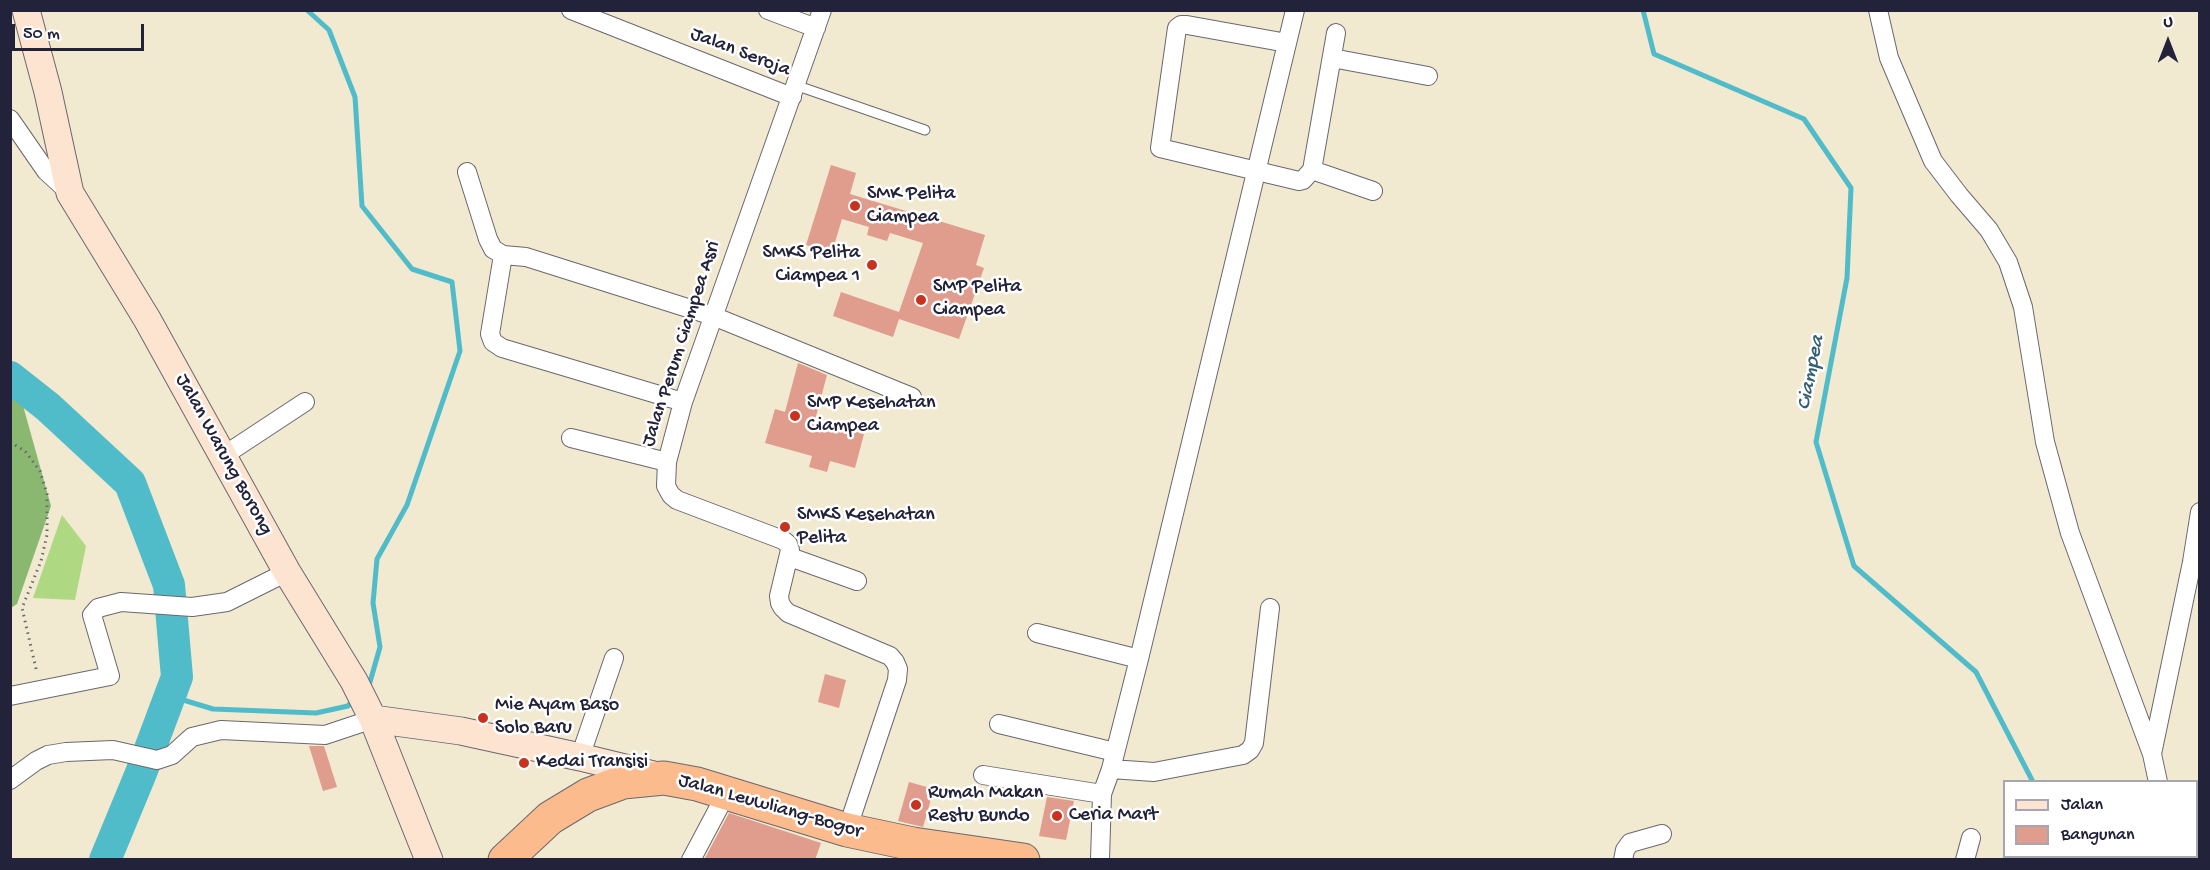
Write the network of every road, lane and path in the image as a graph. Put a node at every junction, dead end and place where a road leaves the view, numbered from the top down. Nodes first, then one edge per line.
1 (26, 10) edge
2 (571, 10) edge
3 (768, 10) edge
4 (1295, 10) edge
5 (1878, 10) edge
6 (812, 20) edge
7 (1336, 33) dead end
8 (1287, 43) junction
9 (1332, 58) junction
10 (1428, 76) dead end
11 (793, 91) junction
12 (10, 119) edge
13 (925, 130) dead end
14 (1312, 170) junction
15 (467, 172) dead end
16 (1258, 172) junction
17 (1373, 191) dead end
18 (70, 193) junction
19 (503, 255) junction
20 (713, 316) junction
21 (912, 397) dead end
22 (305, 402) dead end
23 (682, 402) junction
24 (571, 438) dead end
25 (10, 442) edge
26 (223, 456) junction
27 (667, 462) junction
28 (2199, 512) edge
29 (790, 557) junction
30 (287, 572) junction
31 (857, 581) dead end
32 (1270, 608) dead end
33 (1037, 633) dead end
34 (614, 658) dead end
35 (1139, 659) junction
36 (40, 689) junction
37 (10, 696) edge
38 (373, 719) junction
39 (999, 724) dead end
40 (2152, 754) junction
41 (580, 757) junction
42 (1113, 760) junction
43 (982, 775) dead end
44 (664, 778) junction
45 (10, 780) edge
46 (2158, 780) edge
47 (726, 794) junction
48 (1102, 794) junction
49 (847, 830) junction
50 (1662, 834) dead end
51 (1971, 838) dead end
52 (911, 852) edge
53 (515, 857) edge
54 (429, 860) edge
55 (691, 860) edge
56 (1023, 860) edge
57 (1100, 860) edge
58 (1623, 860) edge
59 (1965, 860) edge

1 - 18 main road, Jalan Warung Borong
2 - 11 street, Jalan Seroja
3 - 6 street
4 - 8 street
5 - 40 street
6 - 11 street, Jalan Perum Ciampea Asri
7 - 9 street
8 - 16 street
8 - 16 street
9 - 10 street
9 - 14 street
11 - 13 lane
11 - 20 street, Jalan Perum Ciampea Asri
12 - 18 street
14 - 16 street
14 - 17 street
15 - 19 street
16 - 35 street
18 - 26 main road, Jalan Warung Borong
19 - 20 street
19 - 23 street
20 - 21 street
20 - 23 street, Jalan Perum Ciampea Asri
22 - 26 street
23 - 27 street, Jalan Perum Ciampea Asri
24 - 27 street
25 - 36 path
26 - 30 main road, Jalan Warung Borong
27 - 29 street, Jalan Perum Ciampea Asri
28 - 40 street
29 - 31 street
29 - 49 street
30 - 36 street
30 - 38 main road, Jalan Warung Borong
32 - 42 street
33 - 35 street
34 - 41 street
35 - 42 street
36 - 37 street
38 - 41 main road
38 - 45 street
38 - 54 main road, Jalan Warung Borong
39 - 42 street
40 - 46 street
41 - 44 main road
42 - 48 street
43 - 48 street
44 - 47 highway, Jalan Leuwliang-Bogor
44 - 53 highway, Jalan Leuwliang-Bogor
47 - 49 highway, Jalan Leuwliang-Bogor
47 - 55 street
48 - 57 street
49 - 52 highway, Jalan Leuwliang-Bogor
50 - 58 street
51 - 59 street
52 - 56 highway, Jalan Leuwliang-Bogor

